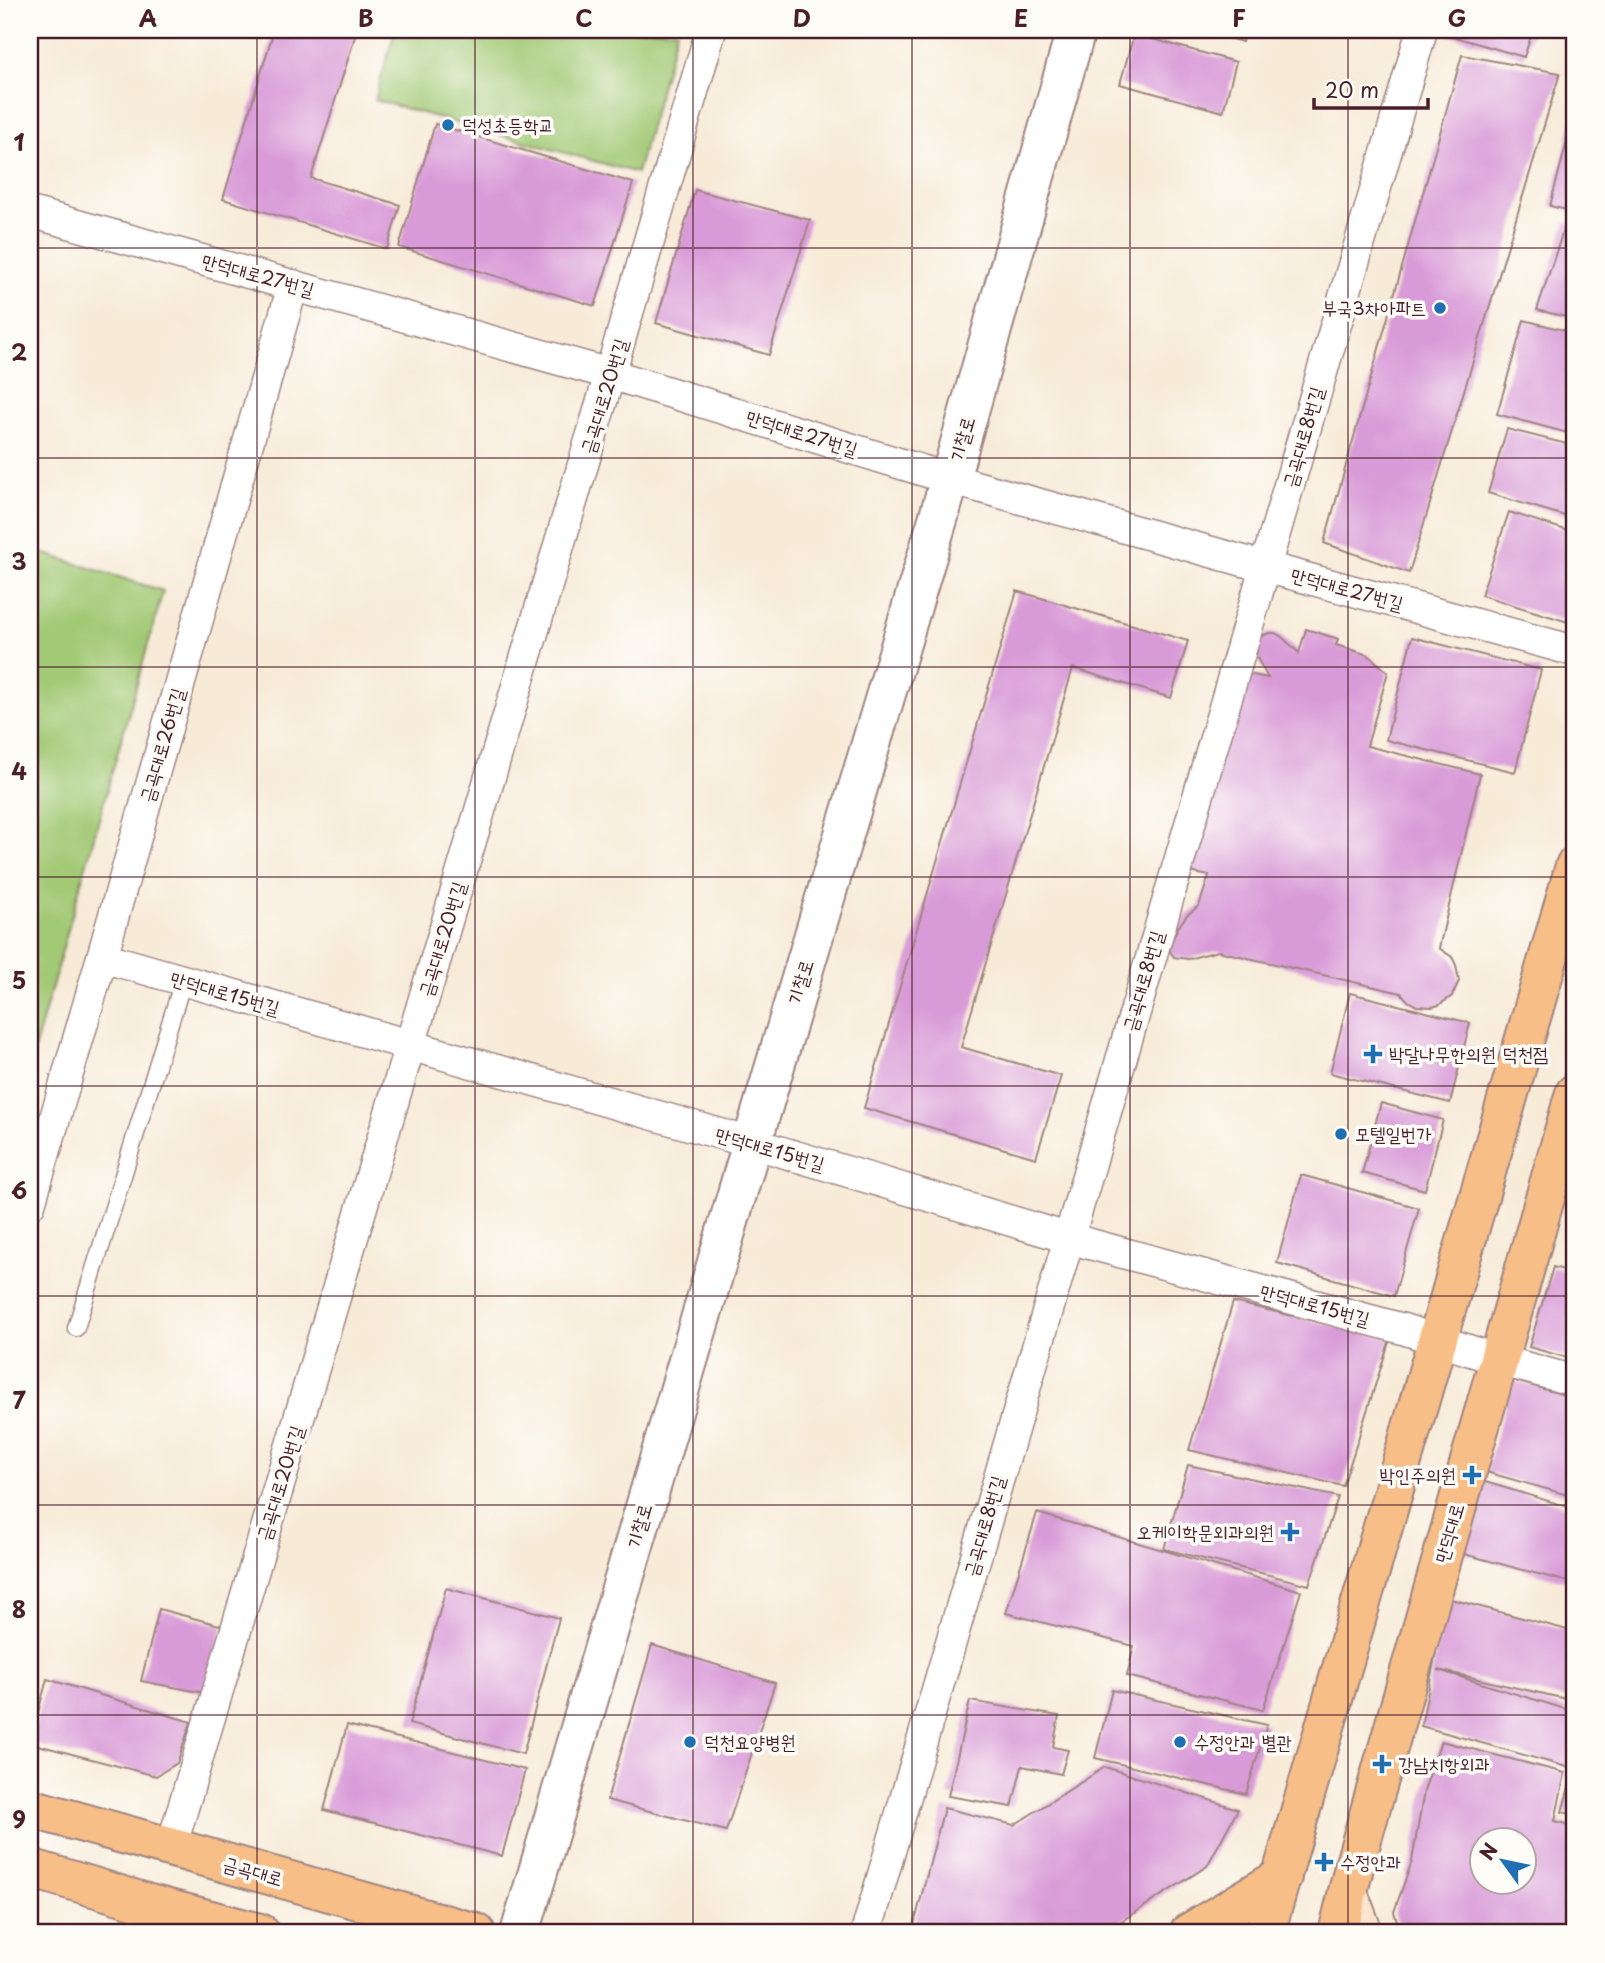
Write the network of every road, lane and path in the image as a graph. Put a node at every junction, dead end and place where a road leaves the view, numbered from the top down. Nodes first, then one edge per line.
1 (711, 30) edge
2 (1076, 30) edge
3 (1422, 30) edge
4 (30, 212) edge
5 (293, 285) junction
6 (610, 374) junction
7 (950, 479) junction
8 (1265, 567) junction
9 (1575, 651) edge
10 (1575, 866) edge
11 (102, 957) junction
12 (183, 981) junction
13 (410, 1046) junction
14 (1575, 1093) edge
15 (752, 1143) junction
16 (30, 1204) edge
17 (1068, 1238) junction
18 (76, 1328) dead end
19 (1438, 1339) junction
20 (1499, 1360) junction
21 (1575, 1381) edge
22 (30, 1808) edge
23 (171, 1848) junction
24 (30, 1868) edge
25 (1282, 1877) junction
26 (1348, 1893) junction
27 (146, 1918) edge
28 (260, 1933) edge
29 (476, 1933) edge
30 (520, 1933) edge
31 (866, 1933) edge
32 (1189, 1933) edge
33 (1265, 1933) edge
34 (1338, 1933) edge
35 (1363, 1933) edge

1 - 6 street, 금곡대로20번길
2 - 7 street, 기찰로
3 - 8 street, 금곡대로8번길
4 - 5 street, 만덕대로27번길
5 - 6 street, 만덕대로27번길
5 - 11 street, 금곡대로26번길
6 - 7 street, 만덕대로27번길
6 - 13 street, 금곡대로20번길
7 - 8 street, 만덕대로27번길
7 - 15 street, 기찰로
8 - 9 street, 만덕대로27번길
8 - 17 street, 금곡대로8번길
10 - 19 main road
11 - 12 street, 만덕대로15번길
11 - 16 street, 금곡대로26번길
12 - 13 street, 만덕대로15번길
12 - 18 lane
13 - 15 street, 만덕대로15번길
13 - 23 street, 금곡대로20번길
14 - 20 main road, 만덕대로
15 - 17 street, 만덕대로15번길
15 - 30 street, 기찰로
17 - 19 street, 만덕대로15번길
17 - 31 street, 금곡대로8번길
19 - 20 street, 만덕대로15번길
19 - 25 main road
20 - 21 street, 만덕대로15번길
20 - 26 main road, 만덕대로
22 - 23 main road, 금곡대로
23 - 29 main road, 금곡대로
24 - 27 main road
25 - 32 main road
25 - 33 main road
26 - 34 main road, 만덕대로
26 - 35 main road
27 - 28 main road

